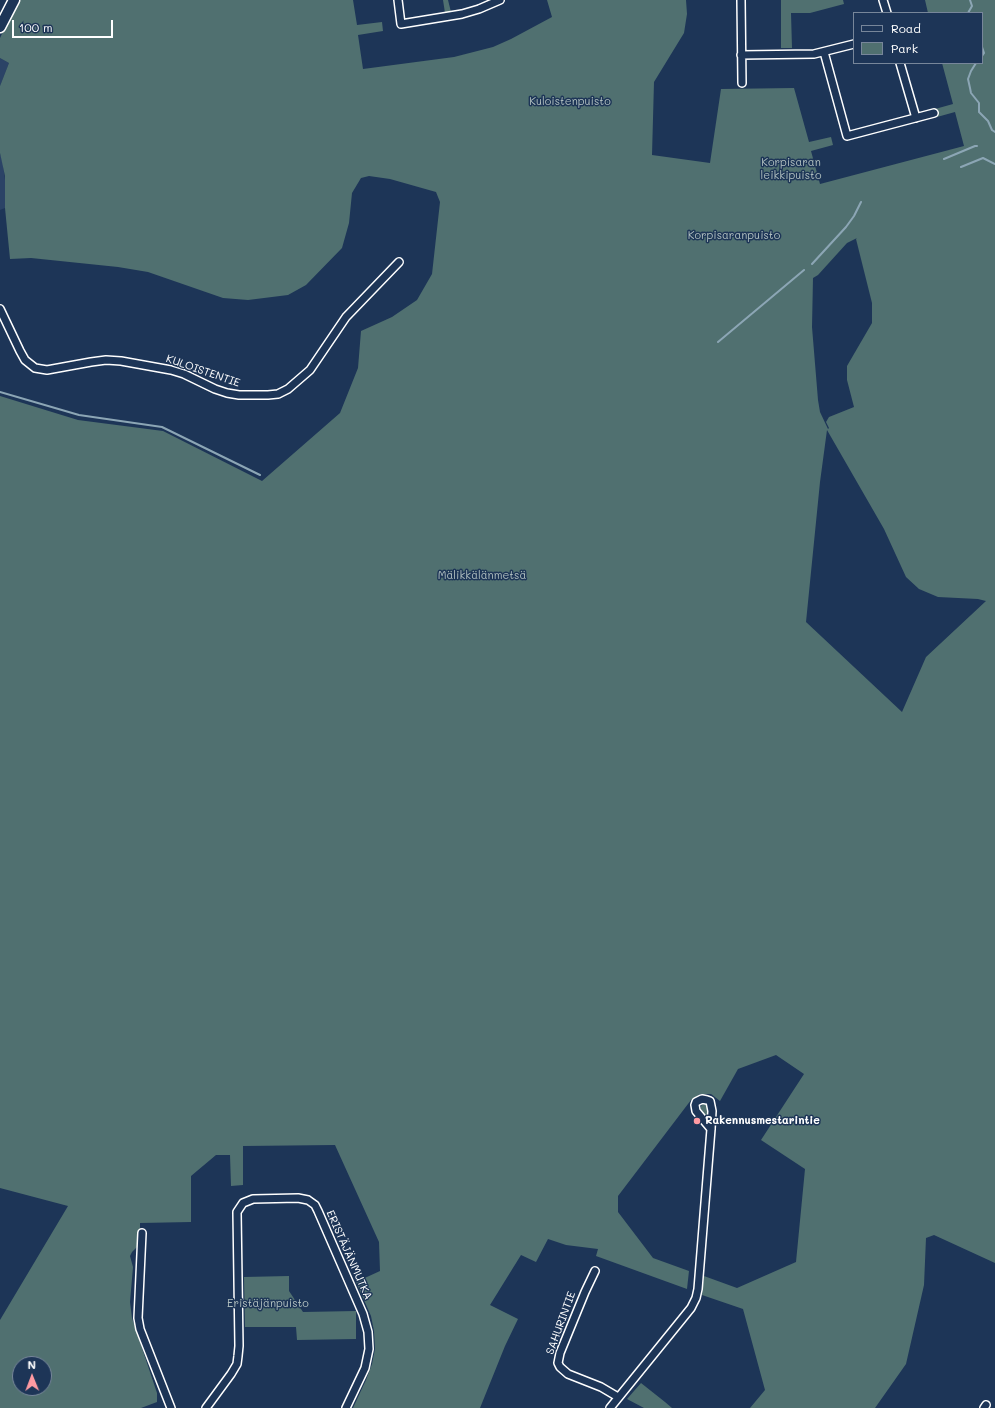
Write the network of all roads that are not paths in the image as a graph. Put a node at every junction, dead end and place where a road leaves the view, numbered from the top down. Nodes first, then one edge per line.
1 (14, 0) edge
2 (398, 0) edge
3 (500, 0) edge
4 (741, 0) edge
5 (883, 0) edge
6 (886, 12) edge
7 (0, 27) edge
8 (853, 44) edge
9 (824, 52) junction
10 (741, 55) junction
11 (900, 64) edge
12 (742, 83) dead end
13 (934, 113) dead end
14 (916, 118) junction
15 (399, 262) dead end
16 (0, 309) edge
17 (711, 1129) dead end
18 (142, 1233) dead end
19 (595, 1271) dead end
20 (618, 1397) junction
21 (171, 1408) edge
22 (206, 1408) edge
23 (346, 1408) edge
24 (610, 1408) edge

1 - 7 street
2 - 3 street
4 - 10 street
5 - 6 street
8 - 9 street
9 - 10 street
9 - 14 street
10 - 12 street
11 - 14 street
13 - 14 street
15 - 16 street, KULOISTENTIE
17 - 20 street
18 - 21 street
19 - 20 street, SAHURINTIE
20 - 24 street
22 - 23 street, ERISTÄJÄNMUTKA

